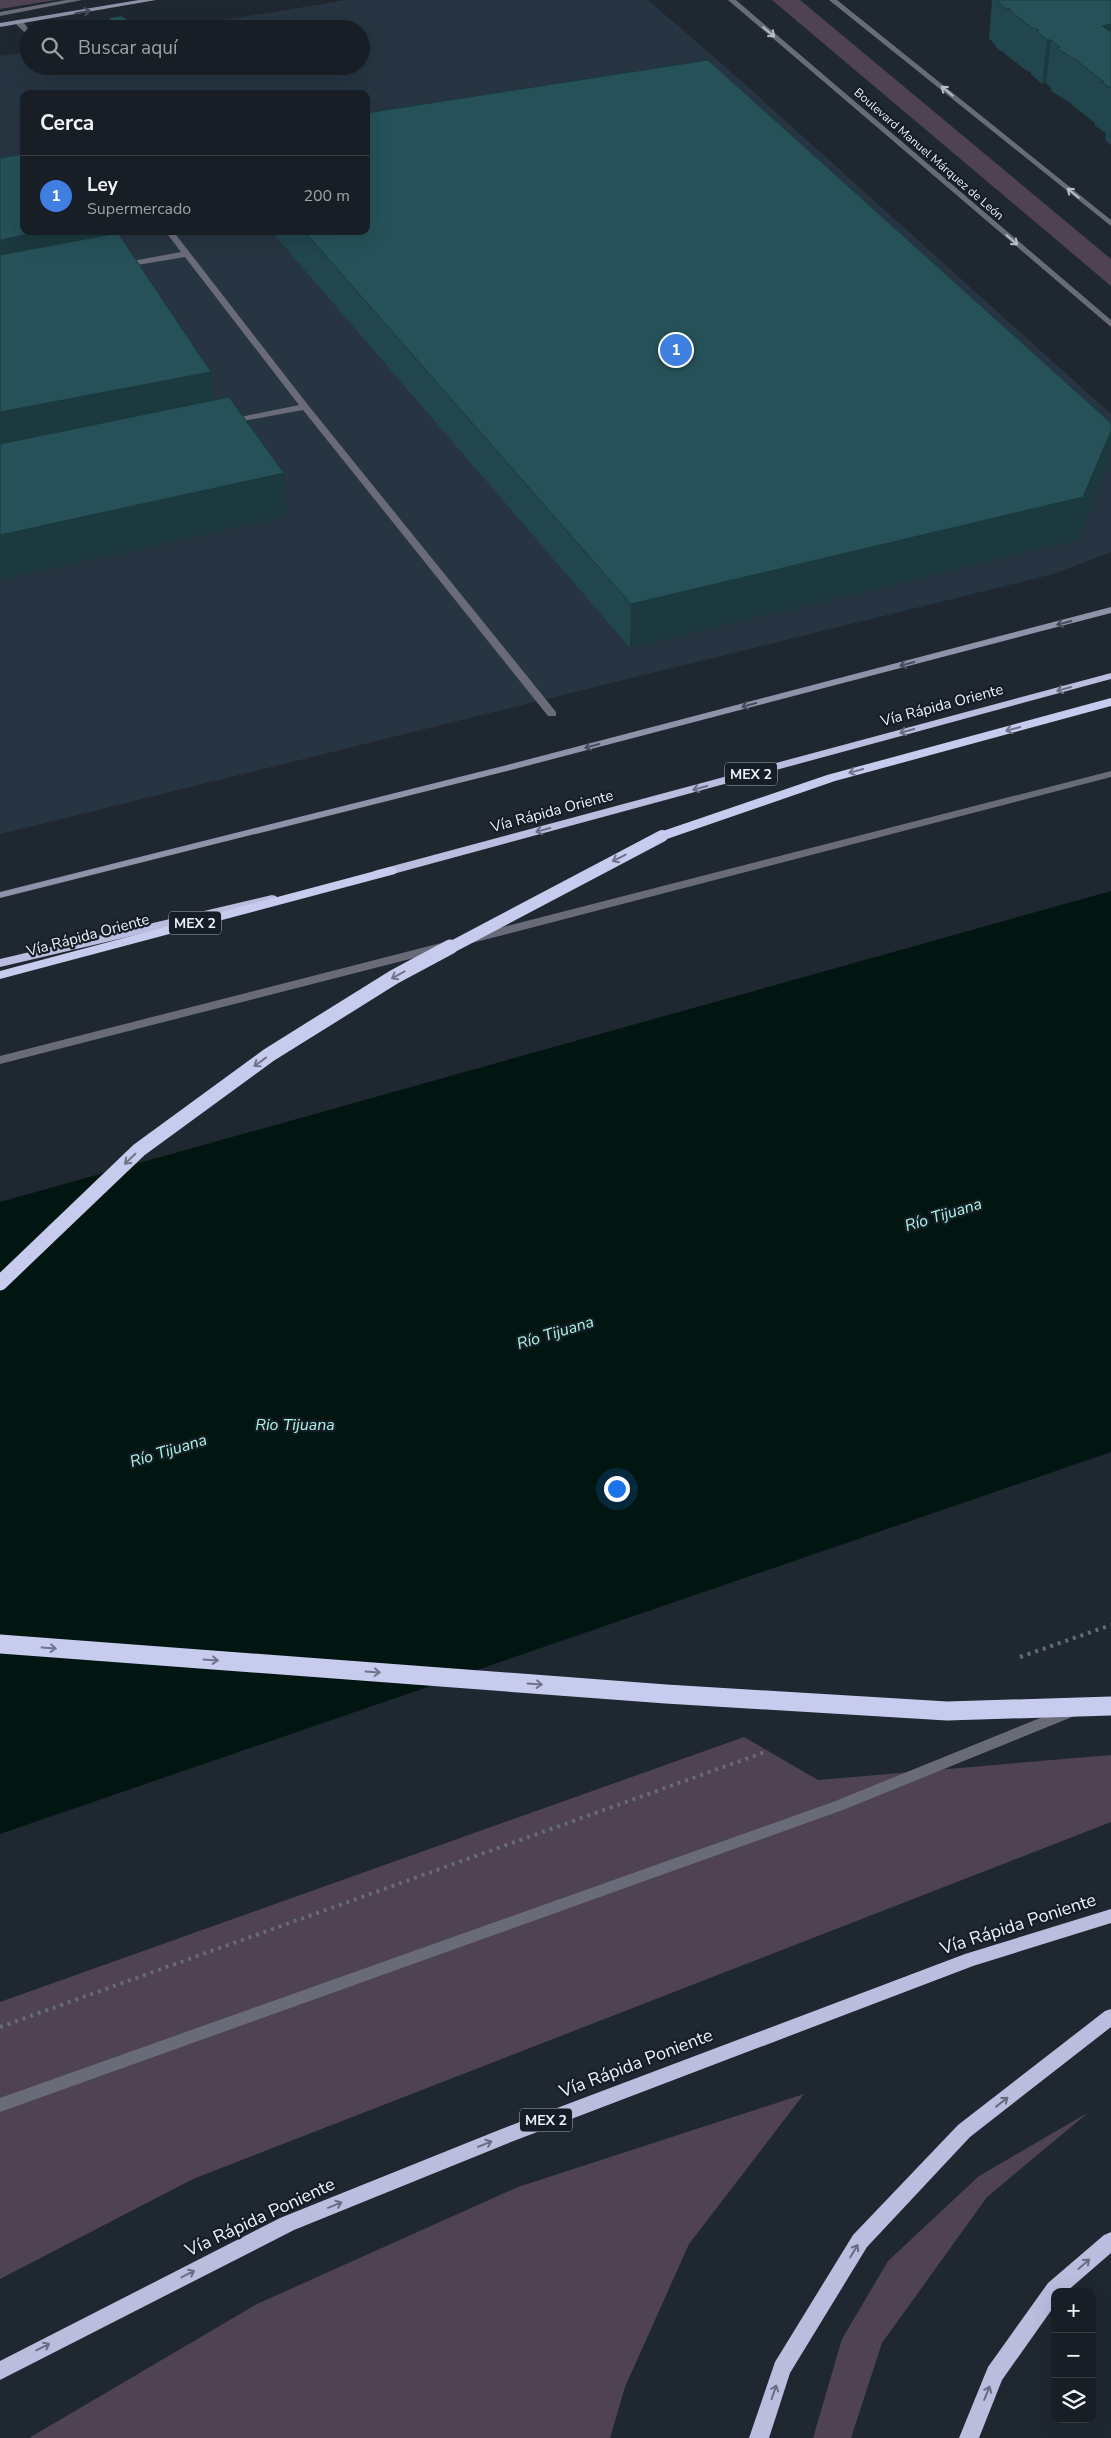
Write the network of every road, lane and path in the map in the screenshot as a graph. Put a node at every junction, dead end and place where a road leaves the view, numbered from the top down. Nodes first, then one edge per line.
1 (78, 0) edge
2 (152, 0) edge
3 (732, 0) edge
4 (833, 0) edge
5 (0, 14) edge
6 (31, 20) edge
7 (19, 22) edge
8 (0, 25) edge
9 (1111, 224) edge
10 (172, 235) edge
11 (186, 254) junction
12 (117, 267) edge
13 (1111, 324) edge
14 (305, 407) junction
15 (220, 424) edge
16 (1111, 610) edge
17 (1111, 676) edge
18 (1111, 702) edge
19 (552, 714) dead end
20 (1111, 774) edge
21 (390, 871) junction
22 (0, 895) edge
23 (0, 963) edge
24 (0, 975) edge
25 (0, 1060) edge
26 (0, 1283) edge
27 (1111, 1625) edge
28 (0, 1644) edge
29 (1016, 1658) dead end
30 (1111, 1695) edge
31 (1111, 1706) edge
32 (773, 1749) dead end
33 (1111, 1916) edge
34 (1111, 2017) edge
35 (0, 2027) edge
36 (0, 2106) edge
37 (1111, 2241) edge
38 (0, 2371) edge
39 (759, 2438) edge
40 (969, 2438) edge

1 - 5 street
6 -> 2 main road
3 -> 13 street, Boulevard Manuel Márquez de León
9 -> 4 street
7 - 8 main road
10 - 11 street
11 - 12 street
11 - 14 street
14 - 15 street
14 - 19 street
16 -> 22 main road
17 -> 21 highway, Vía Rápida Oriente / MEX 2
18 -> 26 highway, bridge
20 - 25 street
21 - 23 highway
21 - 24 highway, Vía Rápida Oriente / MEX 2
27 - 29 path
28 -> 31 highway, bridge
30 - 36 street
32 - 35 path
38 -> 33 highway, Vía Rápida Poniente / MEX 2
39 -> 34 highway
40 -> 37 highway

